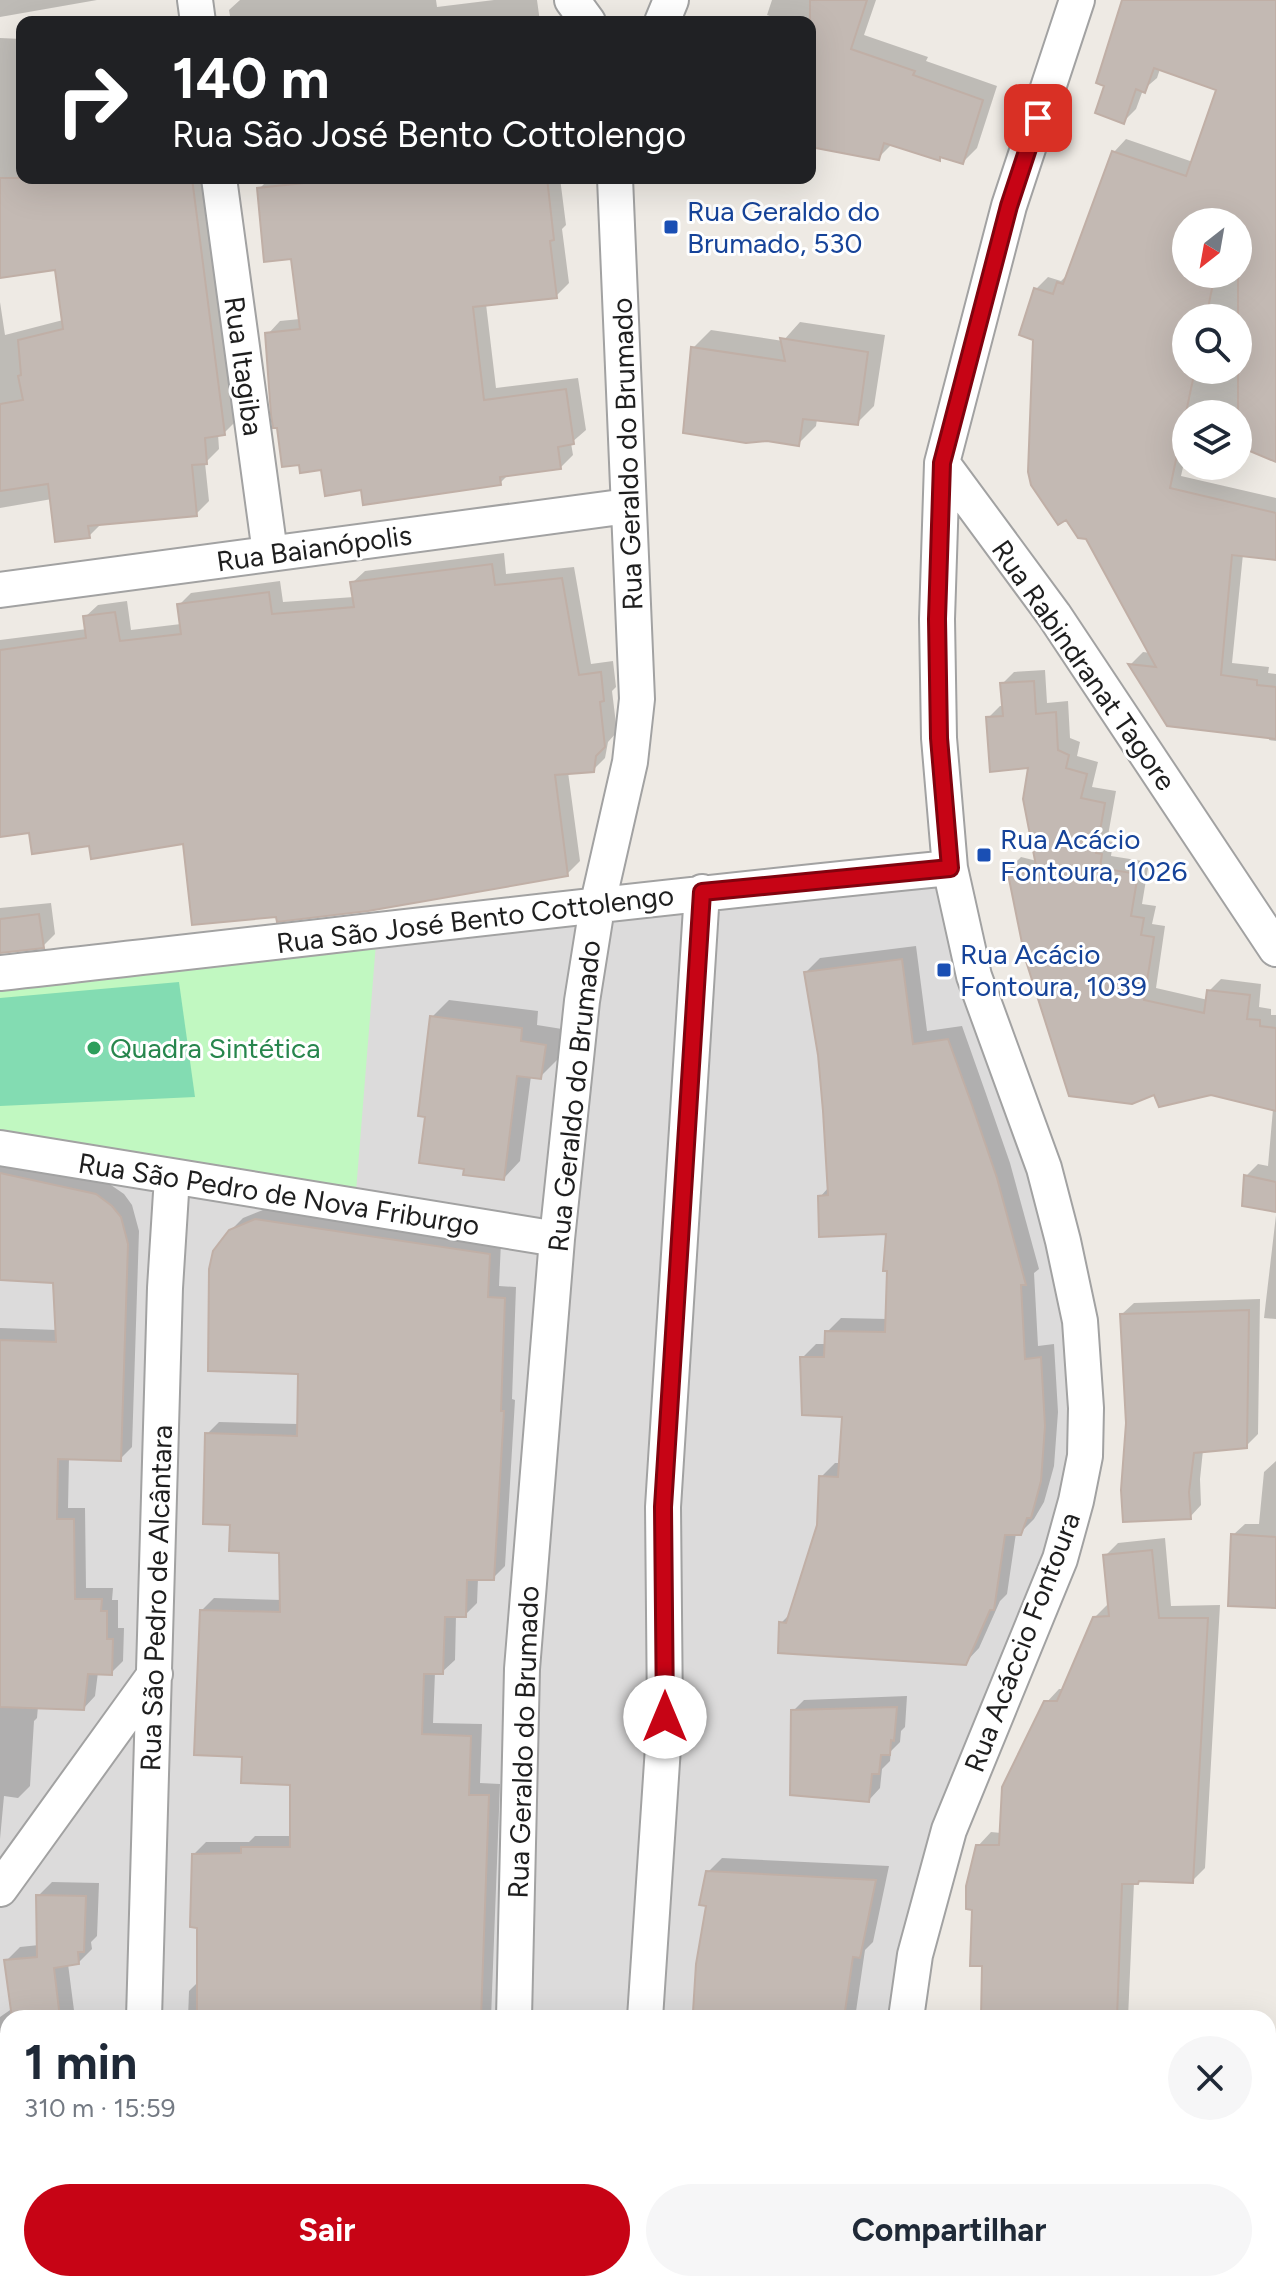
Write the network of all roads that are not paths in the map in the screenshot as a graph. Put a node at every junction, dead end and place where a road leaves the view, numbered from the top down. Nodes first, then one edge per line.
1 (1077, 0) edge
2 (220, 184) edge
3 (615, 184) edge
4 (942, 463) junction
5 (628, 506) junction
6 (270, 553) junction
7 (0, 590) edge
8 (950, 868) junction
9 (702, 892) junction
10 (597, 907) junction
11 (1276, 949) edge
12 (0, 973) edge
13 (0, 1148) edge
14 (172, 1177) junction
15 (557, 1239) junction
16 (155, 1674) junction
17 (0, 1889) edge
18 (144, 2010) edge
19 (514, 2010) edge
20 (646, 2010) edge
21 (907, 2010) edge

1 - 4 street, Rua Acáccio Fontoura
2 - 6 street, Rua Itagiba
3 - 5 street, Rua Geraldo do Brumado
4 - 8 street, Rua Acáccio Fontoura
4 - 11 street, Rua Rabindranat Tagore
5 - 6 street, Rua Baianópolis
5 - 10 street, Rua Geraldo do Brumado
6 - 7 street, Rua Baianópolis
8 - 9 street, Rua São José Bento Cottolengo
8 - 21 street, Rua Acáccio Fontoura
9 - 10 street, Rua São José Bento Cottolengo
9 - 20 street
10 - 12 street, Rua São José Bento Cottolengo
10 - 15 street, Rua Geraldo do Brumado
13 - 14 street, Rua São Pedro de Nova Friburgo
14 - 15 street, Rua São Pedro de Nova Friburgo
14 - 16 street, Rua São Pedro de Alcântara
15 - 19 street, Rua Geraldo do Brumado
16 - 17 street
16 - 18 street, Rua São Pedro de Alcântara

